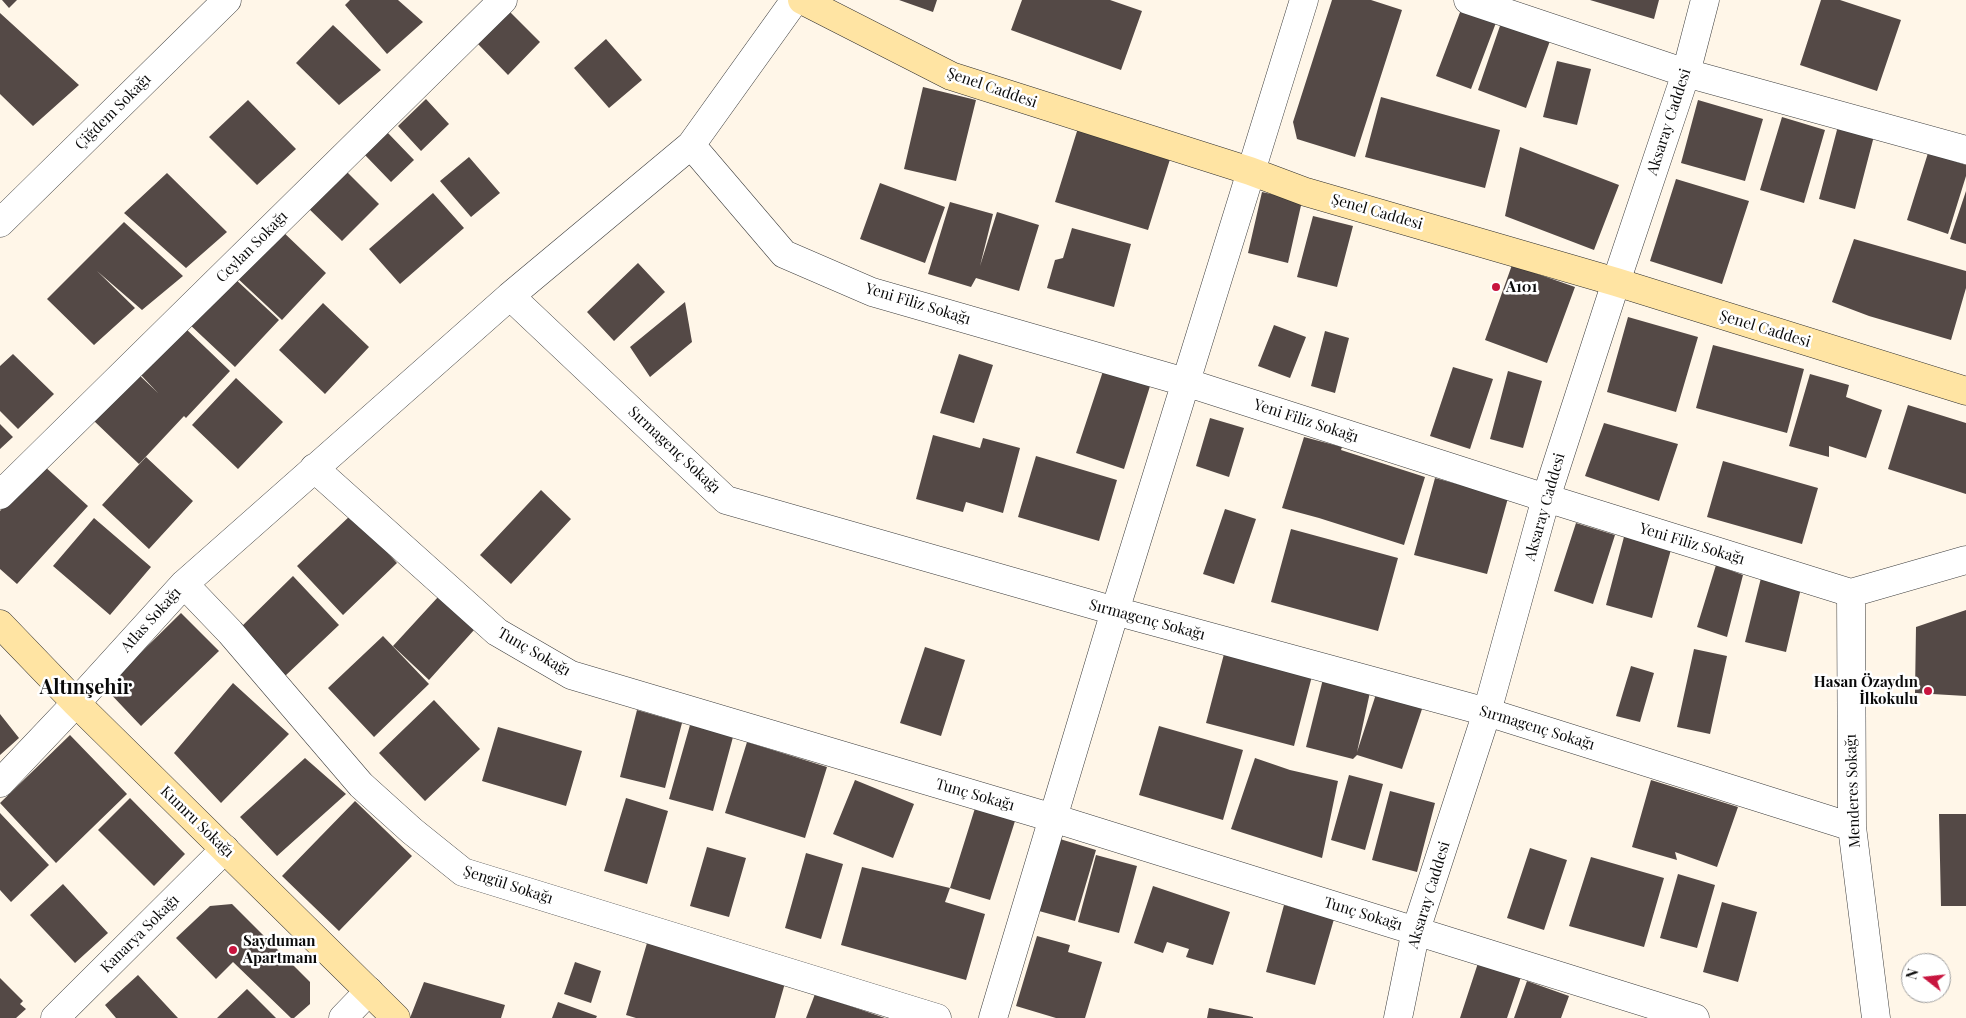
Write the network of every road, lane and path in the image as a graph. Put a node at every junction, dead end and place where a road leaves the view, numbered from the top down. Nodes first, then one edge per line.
1 (227, 0) edge
2 (503, 0) edge
3 (795, 0) edge
4 (802, 0) edge
5 (1304, 0) edge
6 (1468, 0) edge
7 (1705, 0) edge
8 (1686, 73) junction
9 (691, 145) junction
10 (1966, 150) edge
11 (1250, 172) junction
12 (0, 223) edge
13 (1616, 282) junction
14 (510, 296) junction
15 (1185, 382) junction
16 (1966, 391) edge
17 (314, 468) junction
18 (0, 495) edge
19 (1546, 498) junction
20 (1966, 560) edge
21 (184, 584) junction
22 (1851, 593) junction
23 (1115, 611) junction
24 (0, 624) edge
25 (76, 703) junction
26 (1487, 712) junction
27 (0, 783) edge
28 (1054, 818) junction
29 (1852, 827) junction
30 (225, 849) junction
31 (1416, 930) junction
32 (369, 991) junction
33 (55, 1018) edge
34 (343, 1018) edge
35 (396, 1018) edge
36 (937, 1018) edge
37 (994, 1018) edge
38 (1398, 1018) edge
39 (1695, 1018) edge
40 (1876, 1018) edge

1 - 12 street, Çiğdem Sokağı
2 - 18 street, Ceylan Sokağı
3 - 9 street, Atlas Sokağı
4 - 11 street, Şenel Caddesi
5 - 11 street
6 - 8 street
7 - 8 street, Aksaray Caddesi
8 - 10 street
8 - 13 street, Aksaray Caddesi
9 - 14 street, Atlas Sokağı
9 - 15 street, Yeni Filiz Sokağı
11 - 13 street, Şenel Caddesi
11 - 15 street
13 - 16 street, Şenel Caddesi
13 - 19 street, Aksaray Caddesi
14 - 17 street, Atlas Sokağı
14 - 23 street, Sırmagenç Sokağı
15 - 19 street, Yeni Filiz Sokağı
15 - 23 street
17 - 21 street, Atlas Sokağı
17 - 28 street, Tunç Sokağı
19 - 22 street, Yeni Filiz Sokağı
19 - 26 street, Aksaray Caddesi
20 - 22 street
21 - 25 street, Atlas Sokağı
21 - 36 street, Şengül Sokağı
22 - 29 street, Menderes Sokağı
23 - 26 street, Sırmagenç Sokağı
23 - 28 street
24 - 25 street, Kumru Sokağı
25 - 27 street, Atlas Sokağı
25 - 30 street, Kumru Sokağı
26 - 29 street, Sırmagenç Sokağı
26 - 31 street, Aksaray Caddesi
28 - 31 street, Tunç Sokağı
28 - 37 street
29 - 40 street, Menderes Sokağı
30 - 32 street, Kumru Sokağı
30 - 33 street, Kanarya Sokağı
31 - 38 street, Aksaray Caddesi
31 - 39 street, Tunç Sokağı
32 - 34 street
32 - 35 street, Kumru Sokağı

